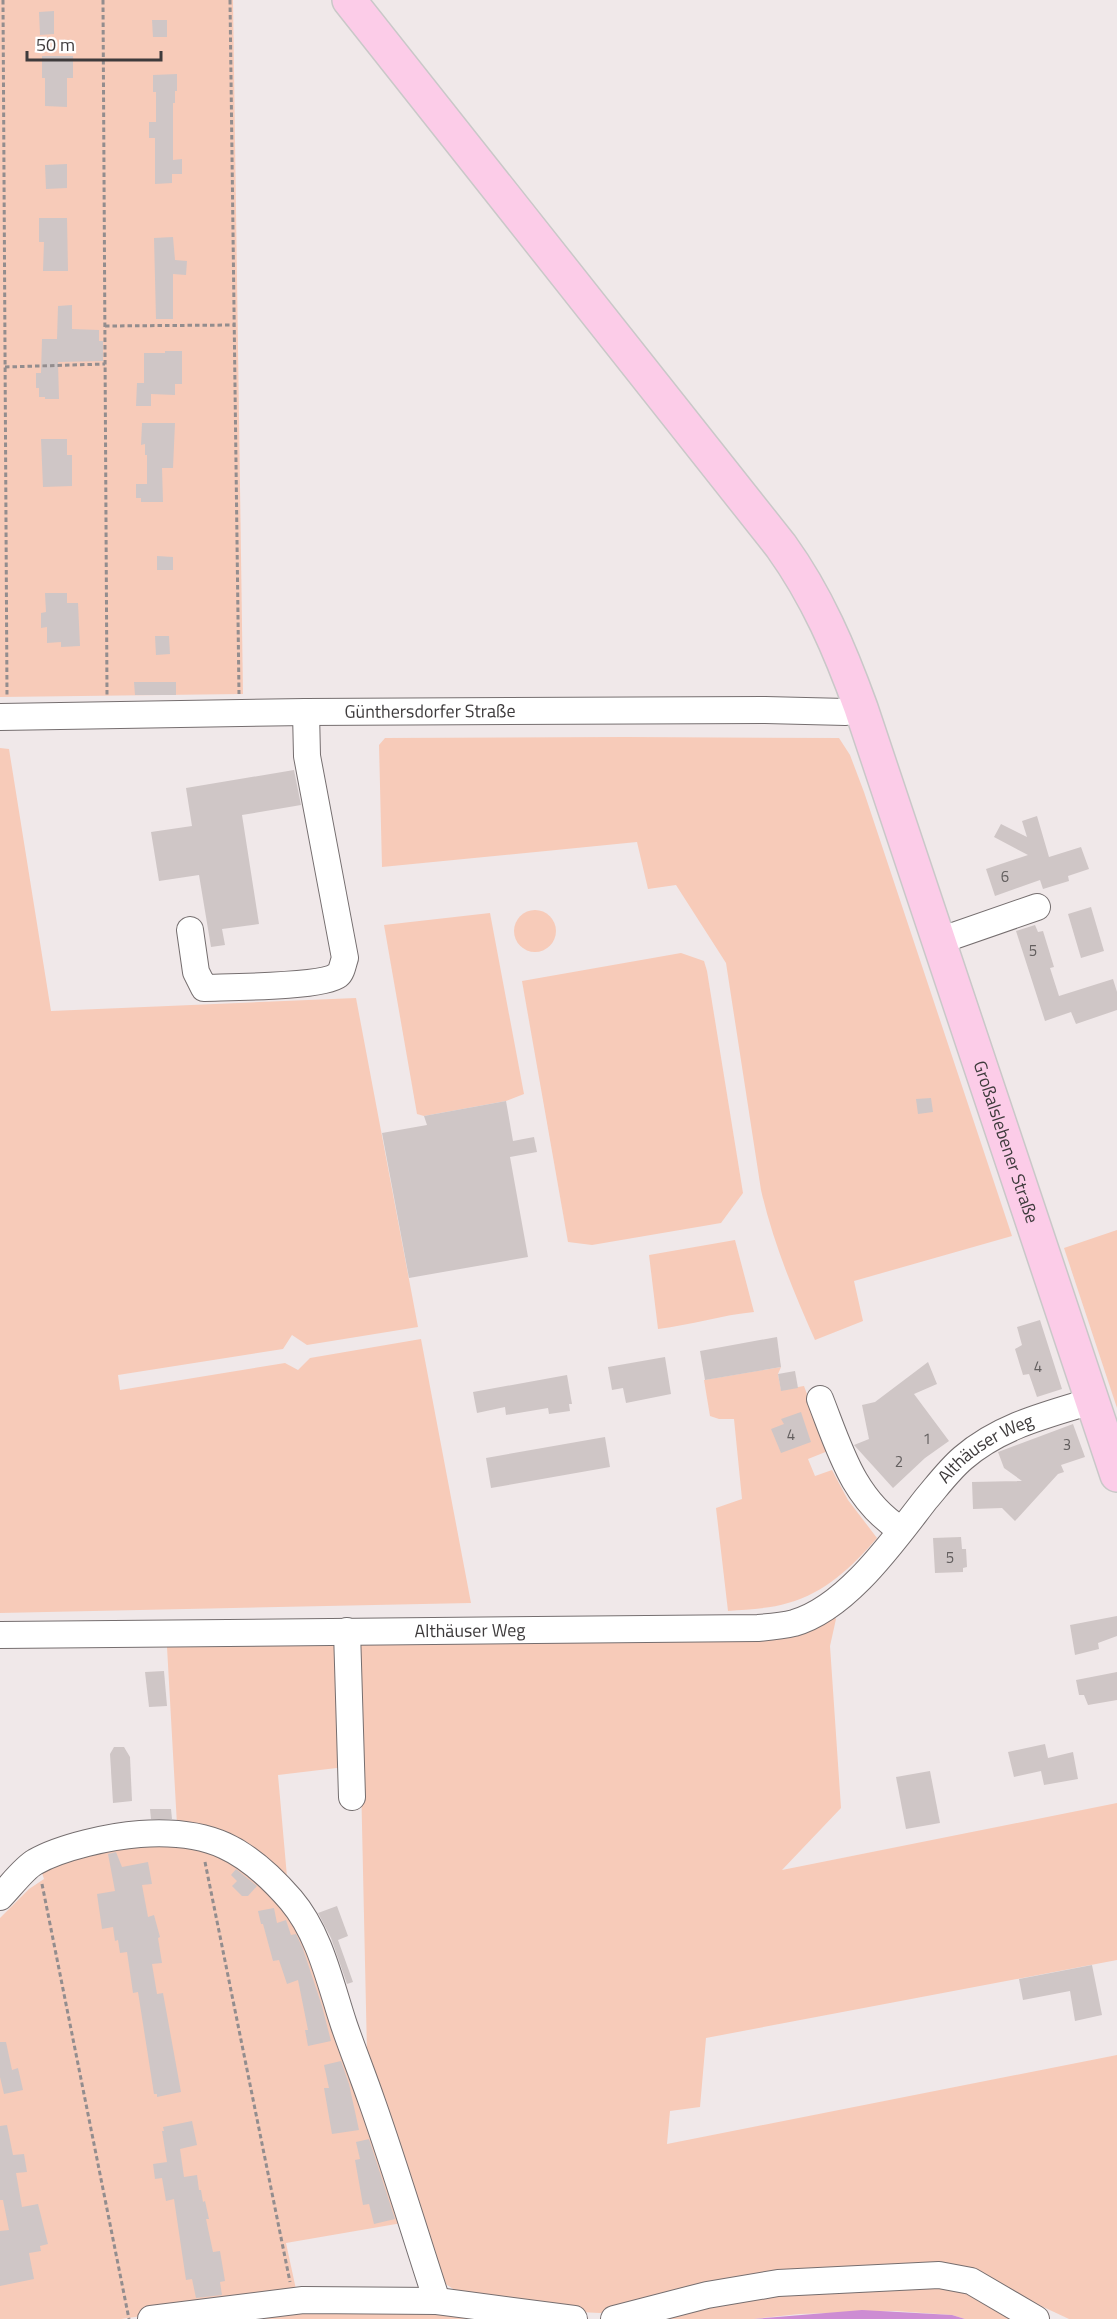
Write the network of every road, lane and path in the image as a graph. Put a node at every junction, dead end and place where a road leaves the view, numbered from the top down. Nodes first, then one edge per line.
1 (3, 0) edge
2 (103, 0) edge
3 (230, 0) edge
4 (349, 0) edge
5 (105, 326) junction
6 (234, 326) junction
7 (2, 351) edge
8 (105, 364) junction
9 (5, 367) junction
10 (861, 708) junction
11 (306, 712) junction
12 (240, 713) junction
13 (106, 715) junction
14 (3, 717) edge
15 (1037, 907) dead end
16 (190, 930) dead end
17 (939, 941) junction
18 (820, 1399) dead end
19 (1092, 1401) junction
20 (1117, 1475) edge
21 (901, 1530) junction
22 (347, 1631) junction
23 (0, 1635) edge
24 (352, 1797) dead end
25 (202, 1836) junction
26 (33, 1863) junction
27 (0, 1897) edge
28 (294, 2301) junction
29 (437, 2301) junction
30 (129, 2319) edge
31 (151, 2319) edge
32 (574, 2319) edge
33 (614, 2319) edge
34 (1036, 2319) edge

1 - 7 path
2 - 5 path
3 - 6 path
4 - 10 main road, Großalslebener Straße
5 - 6 path
5 - 8 path
6 - 12 path
7 - 9 path
8 - 9 path
8 - 13 path
9 - 14 path
10 - 11 street, Günthersdorfer Straße
10 - 17 main road, Großalslebener Straße
11 - 12 street, Günthersdorfer Straße
11 - 16 street
12 - 13 street, Günthersdorfer Straße
13 - 14 street, Günthersdorfer Straße
15 - 17 street
17 - 19 main road, Großalslebener Straße
18 - 21 street
19 - 20 main road, Großalslebener Straße
19 - 21 street, Althäuser Weg
21 - 22 street, Althäuser Weg
22 - 23 street, Althäuser Weg
22 - 24 street
25 - 26 street
25 - 28 path
25 - 29 street
26 - 27 street
26 - 30 path
28 - 29 street
28 - 31 street
29 - 32 street
33 - 34 street

